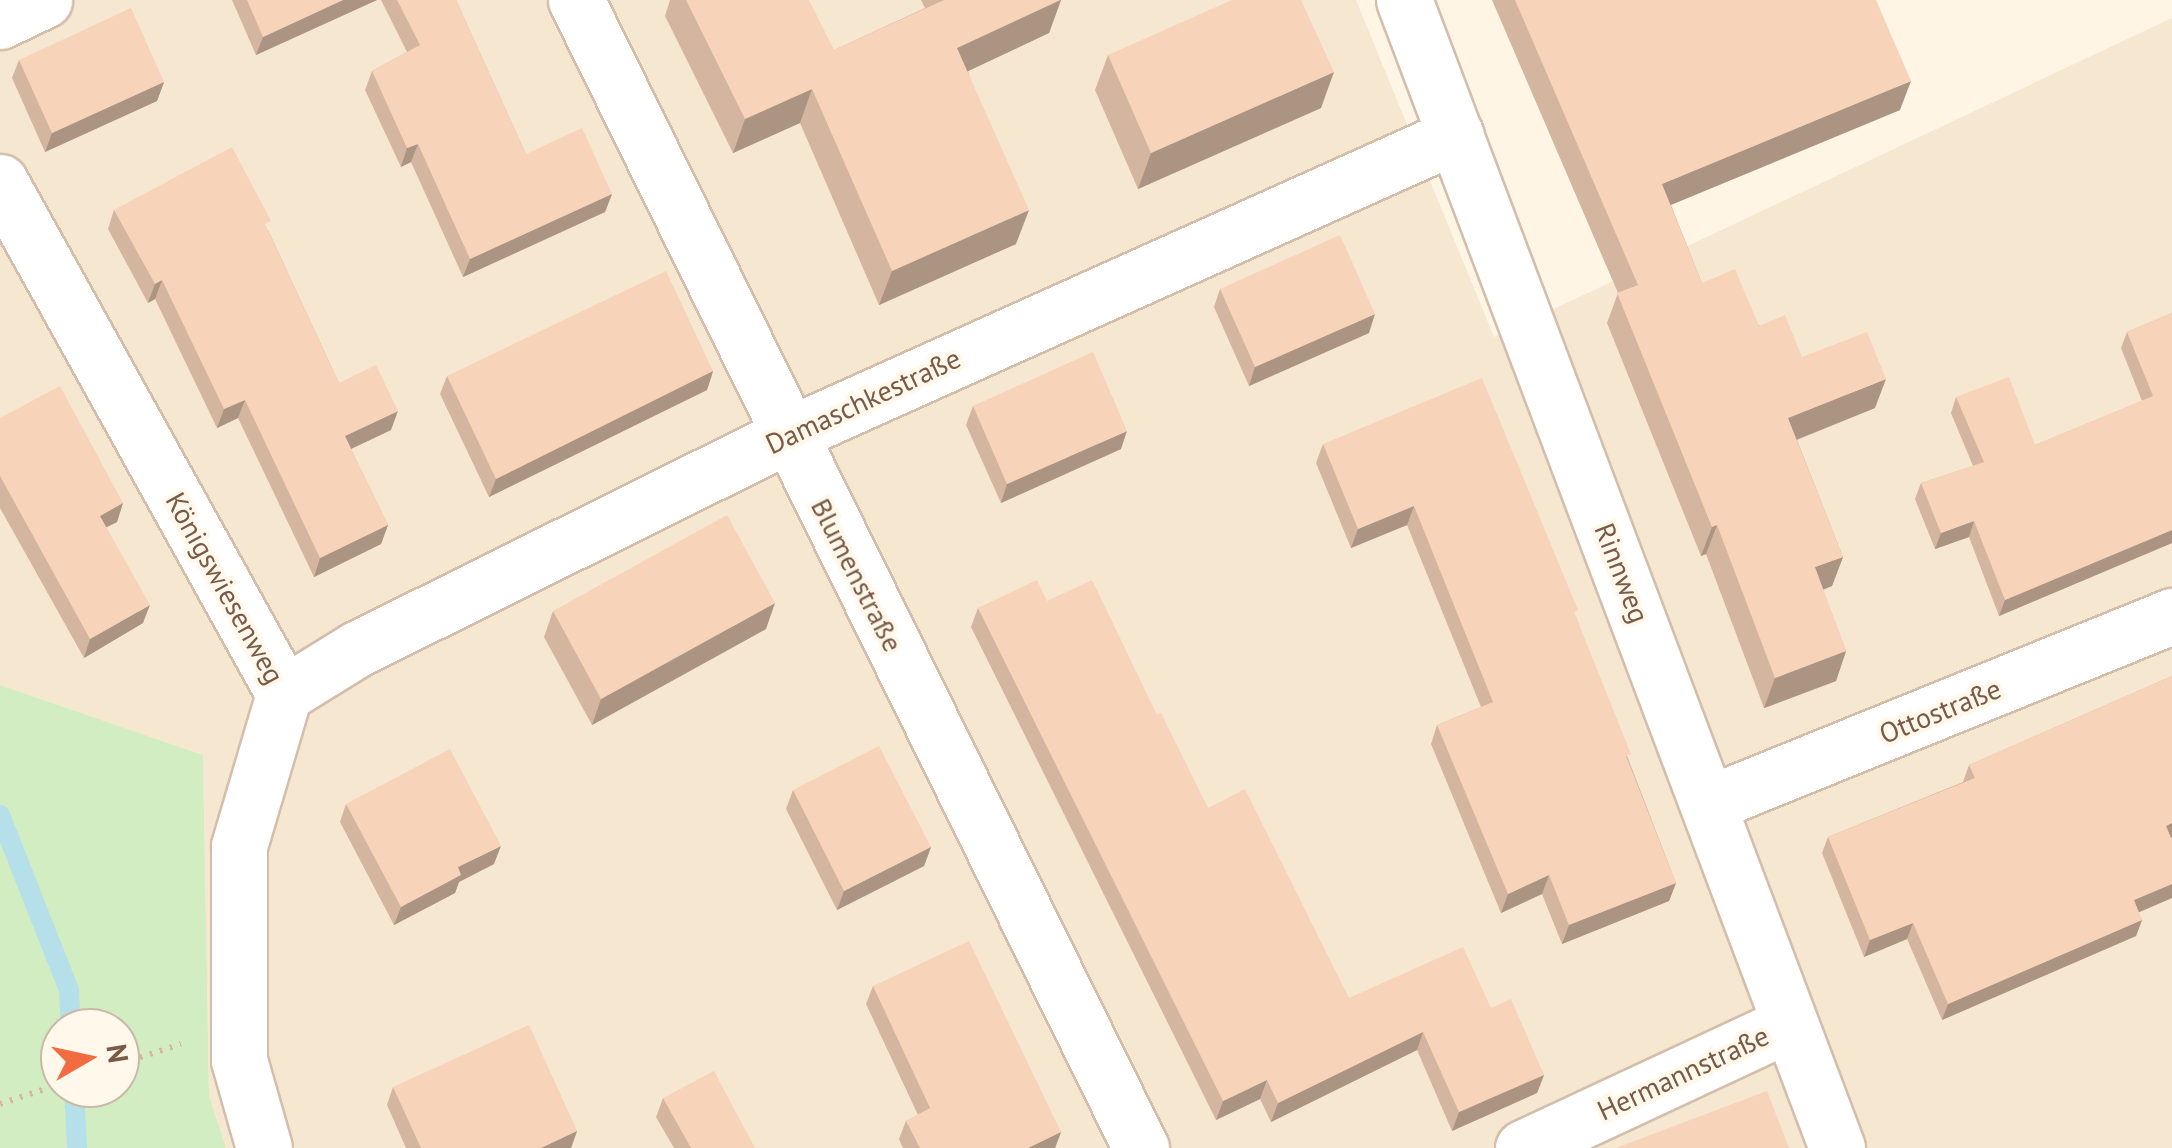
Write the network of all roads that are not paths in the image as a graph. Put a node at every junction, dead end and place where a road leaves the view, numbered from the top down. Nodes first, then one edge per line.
1 (44, 0) edge
2 (576, 0) edge
3 (1404, 0) edge
4 (0, 22) edge
5 (1456, 135) junction
6 (0, 182) edge
7 (788, 434) junction
8 (2172, 616) edge
9 (284, 694) junction
10 (1708, 804) junction
11 (1790, 1024) junction
12 (264, 1148) edge
13 (1141, 1148) edge
14 (1523, 1148) edge
15 (1837, 1148) edge

1 - 4 street
2 - 7 street, Blumenstraße
3 - 5 street, Rinnweg
5 - 7 street, Damaschkestraße
5 - 10 street, Rinnweg
6 - 9 street, Königswiesenweg
7 - 9 street, Damaschkestraße
7 - 13 street, Blumenstraße
8 - 10 street, Ottostraße
9 - 12 street, Königswiesenweg
10 - 11 street, Rinnweg
11 - 14 street, Hermannstraße
11 - 15 street, Rinnweg

